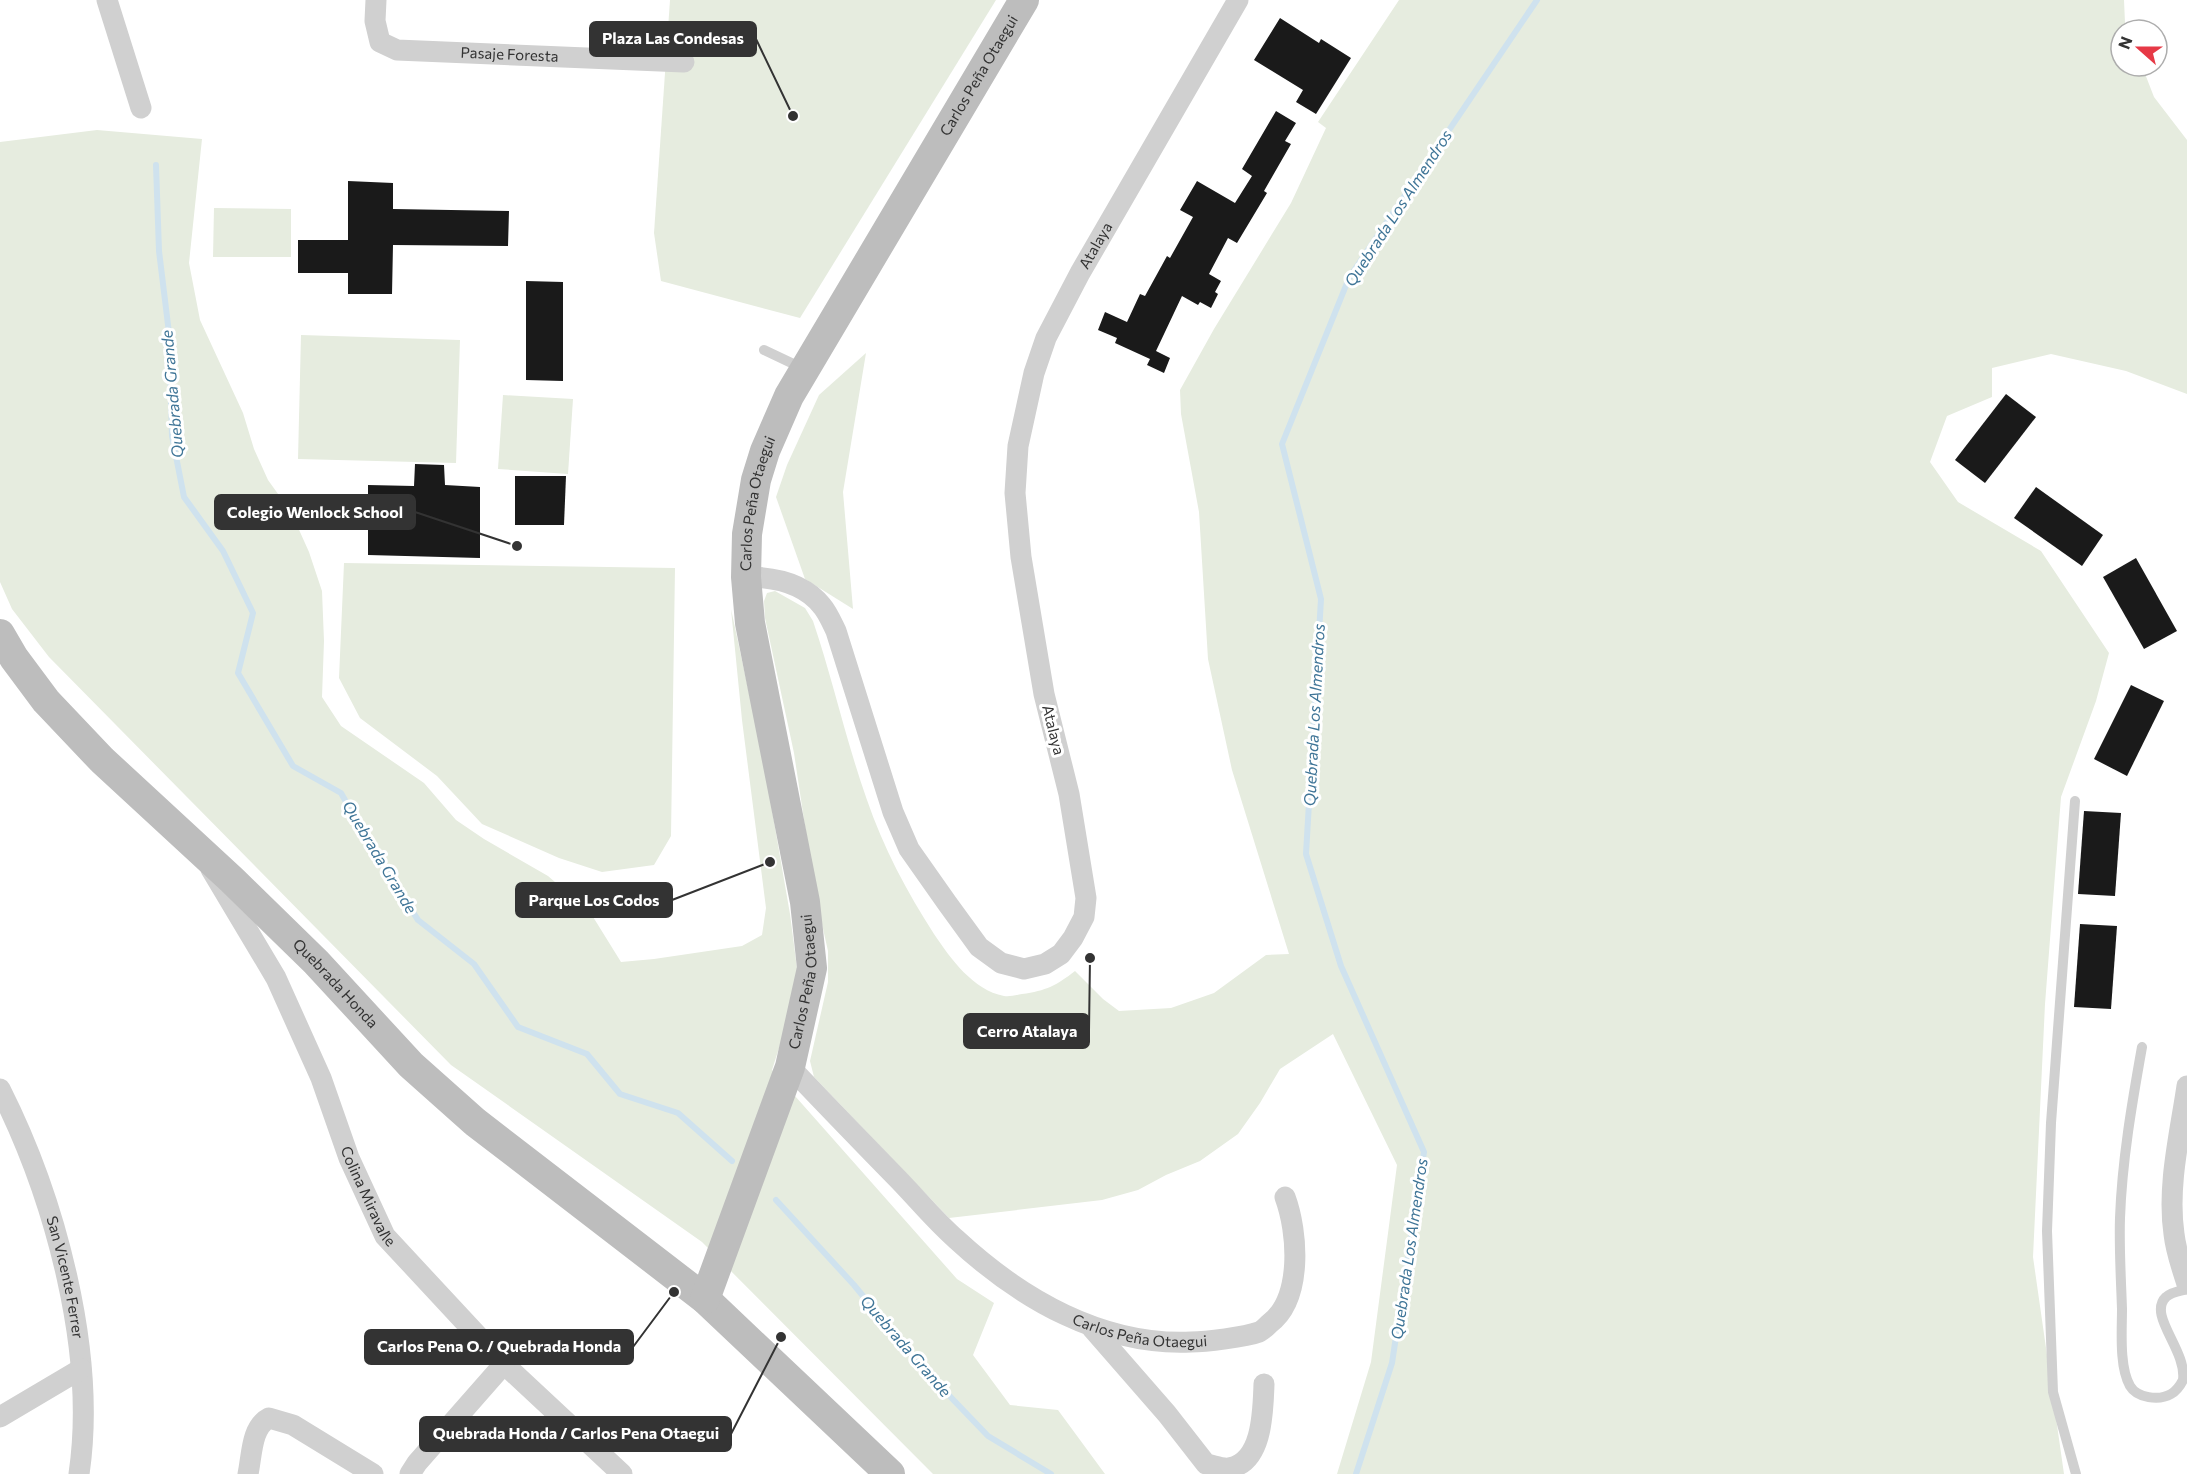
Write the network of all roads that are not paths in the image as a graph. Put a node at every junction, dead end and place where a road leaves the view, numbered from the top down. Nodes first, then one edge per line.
1 (107, 0) edge
2 (376, 0) edge
3 (1024, 0) edge
4 (1238, 0) edge
5 (684, 62) dead end
6 (141, 108) dead end
7 (764, 350) dead end
8 (805, 370) junction
9 (746, 577) junction
10 (0, 634) edge
11 (2075, 801) dead end
12 (204, 856) junction
13 (2142, 1047) dead end
14 (789, 1067) junction
15 (2187, 1086) edge
16 (0, 1089) edge
17 (1285, 1197) dead end
18 (2187, 1284) edge
19 (2187, 1289) edge
20 (705, 1299) junction
21 (1092, 1328) junction
22 (504, 1364) junction
23 (81, 1369) junction
24 (1264, 1384) dead end
25 (1, 1414) edge
26 (80, 1474) edge
27 (248, 1474) edge
28 (373, 1474) edge
29 (410, 1474) edge
30 (622, 1474) edge
31 (890, 1474) edge
32 (2076, 1474) edge

1 - 6 street
2 - 5 street, Pasaje Foresta
3 - 8 street, Carlos Peña Otaegui
4 - 9 street, Atalaya
7 - 8 lane
8 - 9 street, Carlos Peña Otaegui
9 - 14 street, Carlos Peña Otaegui
10 - 12 street, Quebrada Honda
11 - 32 lane
12 - 20 street, Quebrada Honda
12 - 22 street, Colina Miravalle
13 - 19 lane
14 - 20 street, Carlos Peña Otaegui
14 - 21 street, Carlos Peña Otaegui
15 - 18 street
16 - 23 street, San Vicente Ferrer
17 - 21 street, Carlos Peña Otaegui
20 - 31 street
21 - 24 street
22 - 29 street
22 - 30 street, Colina Miravalle
23 - 25 street
23 - 26 street, San Vicente Ferrer
27 - 28 street

